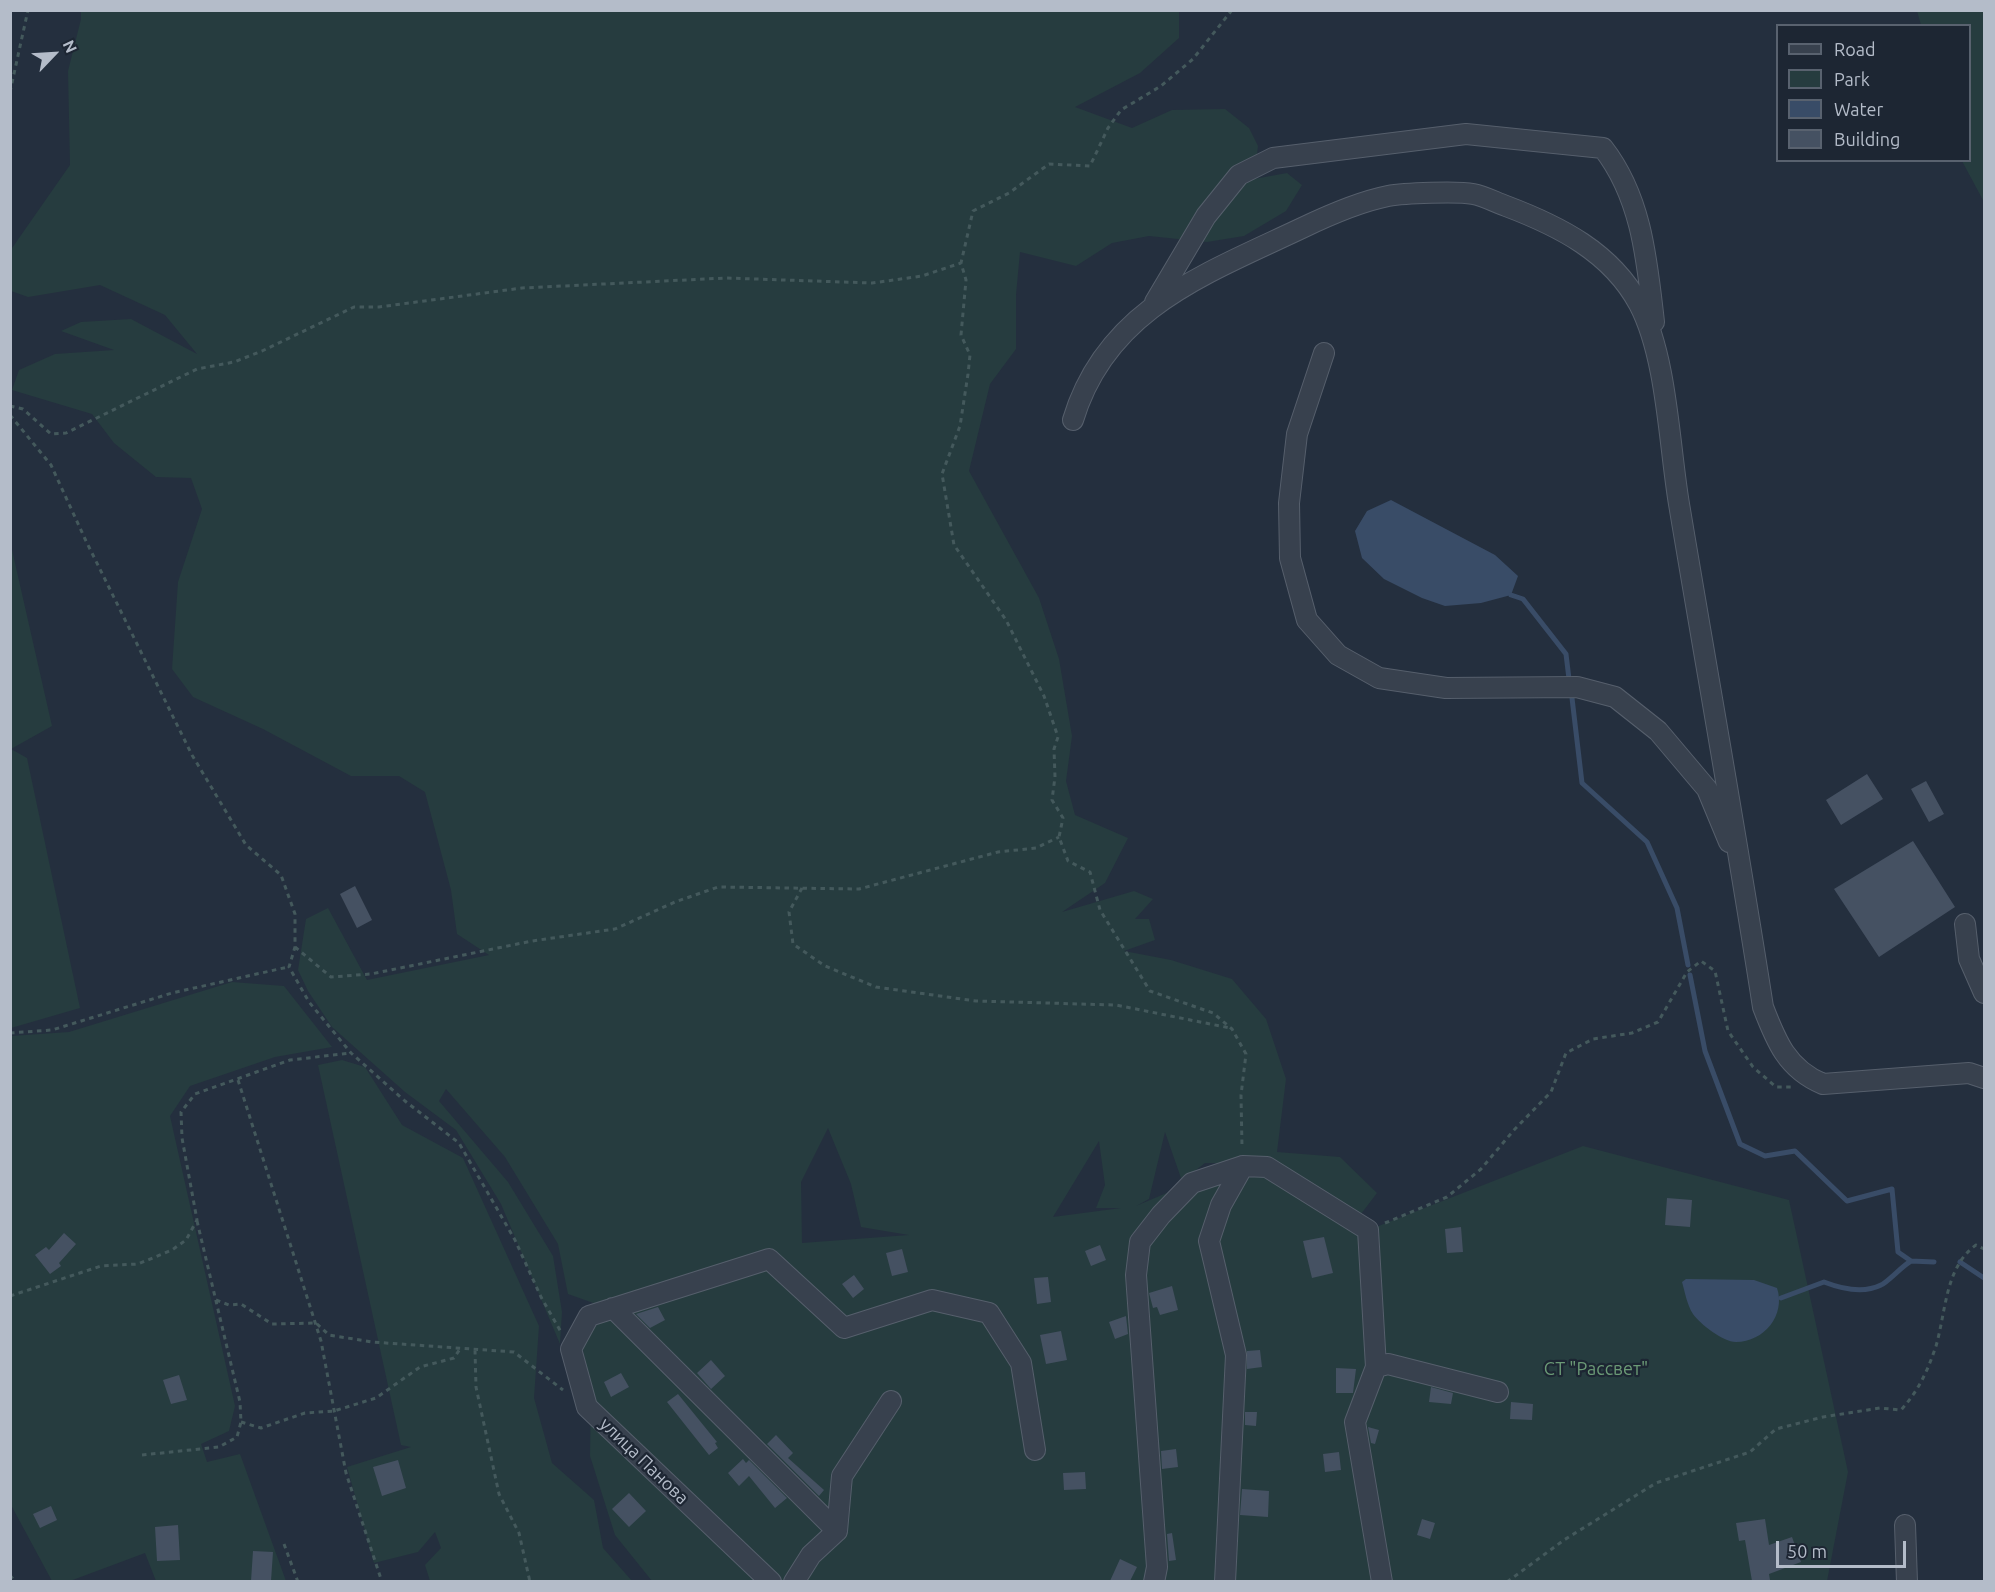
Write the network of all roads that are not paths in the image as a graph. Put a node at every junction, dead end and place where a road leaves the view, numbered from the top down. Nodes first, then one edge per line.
1 (1153, 304) junction
2 (1656, 342) junction
3 (1324, 353) dead end
4 (1073, 420) dead end
5 (1743, 878) junction
6 (1965, 924) dead end
7 (1984, 993) edge
8 (1984, 1078) edge
9 (1243, 1166) junction
10 (614, 1308) junction
11 (1376, 1366) junction
12 (1498, 1392) dead end
13 (891, 1401) dead end
14 (1035, 1450) dead end
15 (1905, 1525) dead end
16 (837, 1531) junction
17 (771, 1581) edge
18 (794, 1581) edge
19 (1154, 1581) edge
20 (1225, 1581) edge
21 (1382, 1581) edge
22 (1907, 1581) edge

1 - 2 street
1 - 2 street
1 - 4 street
2 - 5 street
3 - 5 street
5 - 8 street
6 - 7 street
9 - 11 street
9 - 19 street
9 - 20 street
10 - 14 street
10 - 16 street
10 - 17 street, улица Панова
11 - 12 street
11 - 21 street
13 - 16 street
15 - 22 street
16 - 18 street

